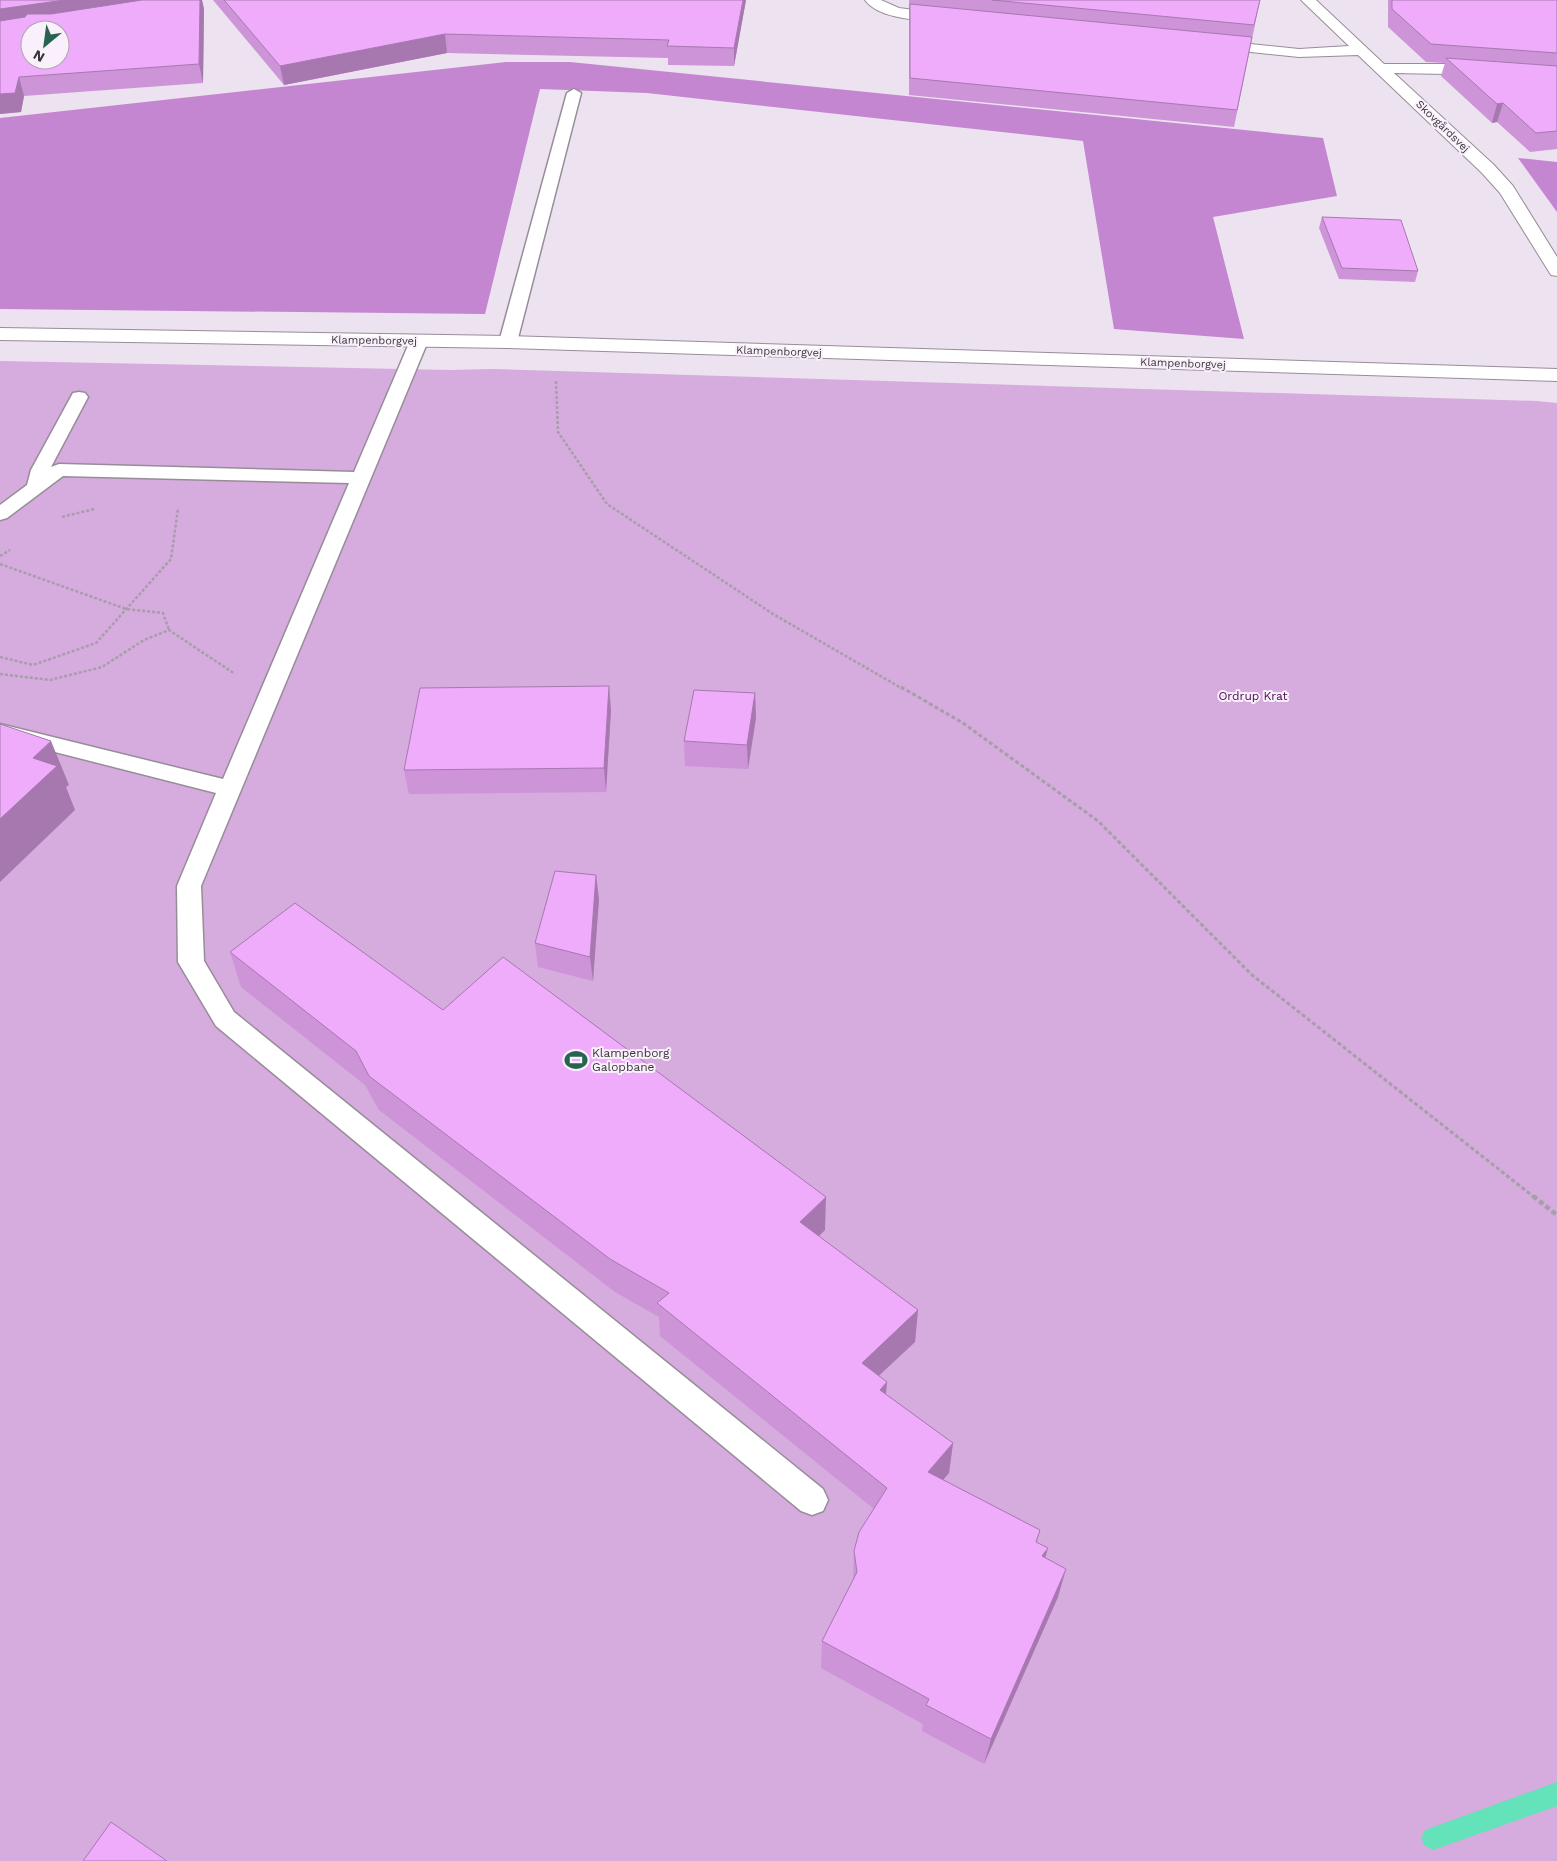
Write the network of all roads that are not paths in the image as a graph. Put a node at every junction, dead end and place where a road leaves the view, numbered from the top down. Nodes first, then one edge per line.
1 (872, 0) edge
2 (1308, 0) edge
3 (962, 20) edge
4 (1200, 43) edge
5 (1362, 50) junction
6 (1382, 68) junction
7 (1557, 78) edge
8 (574, 93) dead end
9 (1557, 271) edge
10 (0, 334) edge
11 (419, 341) junction
12 (508, 342) junction
13 (1557, 375) edge
14 (78, 397) dead end
15 (361, 478) junction
16 (36, 487) junction
17 (1, 511) edge
18 (0, 731) edge
19 (230, 789) junction
20 (812, 1500) dead end

1 - 3 street
2 - 5 street, Skovgårdsvej
4 - 5 street
5 - 6 street, Skovgårdsvej
6 - 7 street
6 - 9 street, Skovgårdsvej
8 - 12 lane
10 - 11 street, Klampenborgvej
11 - 12 street, Klampenborgvej
11 - 15 lane
12 - 13 street, Klampenborgvej
14 - 16 lane
15 - 16 lane
15 - 19 lane
16 - 17 lane
18 - 19 lane
19 - 20 lane

